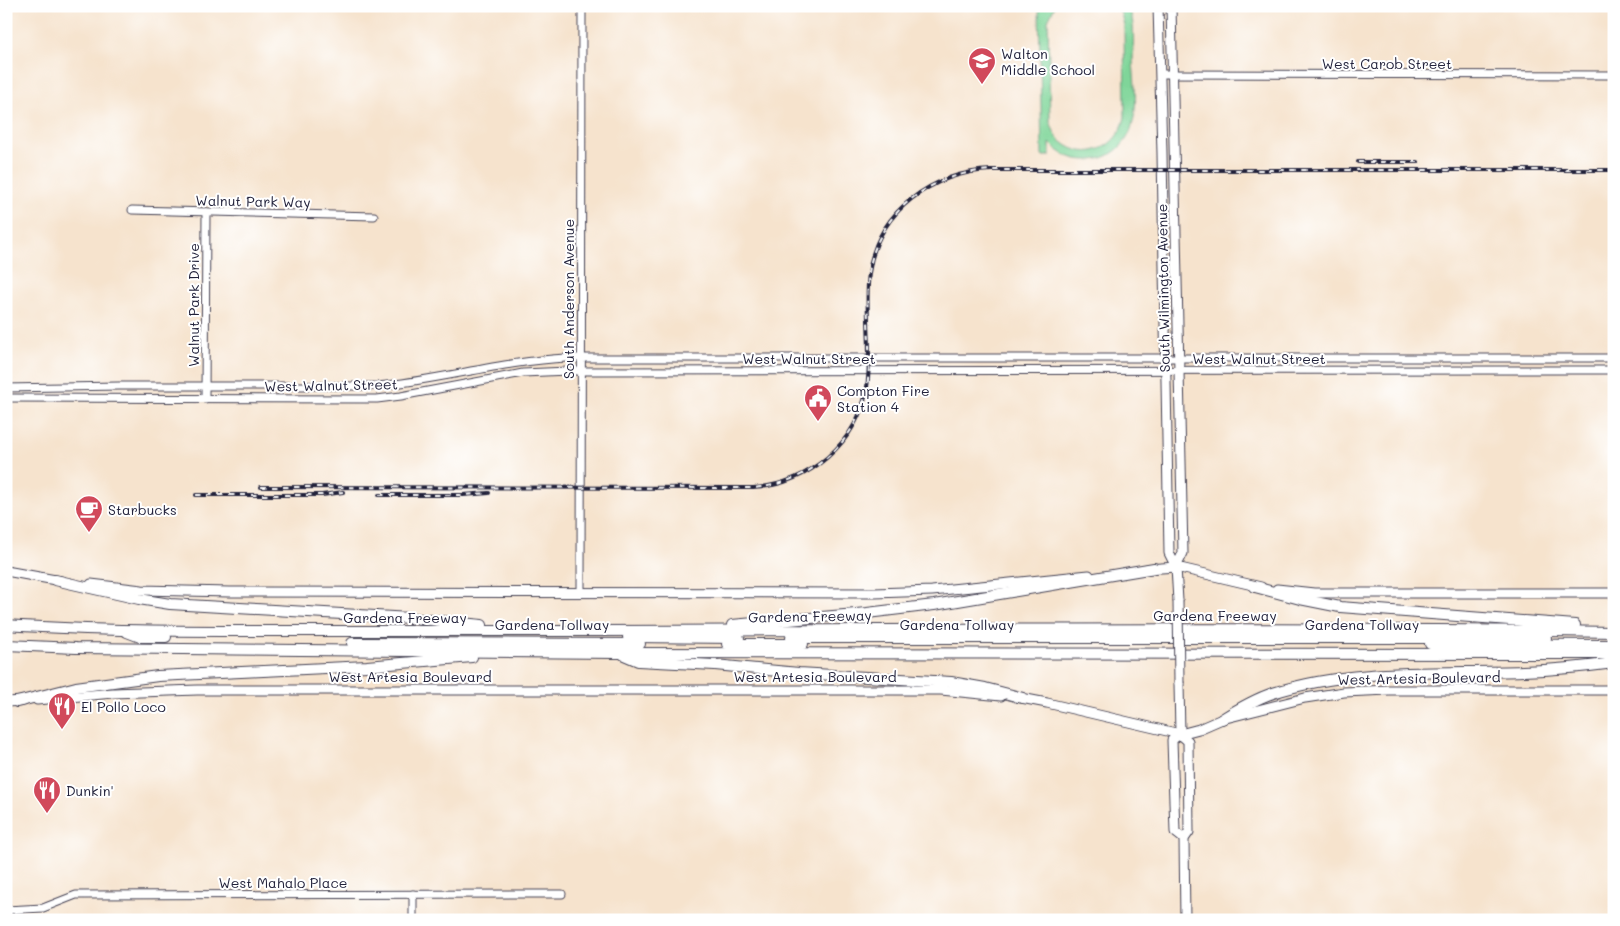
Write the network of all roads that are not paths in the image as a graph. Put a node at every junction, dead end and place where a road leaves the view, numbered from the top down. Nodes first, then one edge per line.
1 (582, 6) edge
2 (1158, 6) edge
3 (1170, 6) edge
4 (1160, 74) junction
5 (1173, 74) junction
6 (1614, 75) edge
7 (132, 210) dead end
8 (206, 212) junction
9 (374, 216) dead end
10 (1275, 358) junction
11 (1313, 358) junction
12 (1343, 358) junction
13 (1382, 358) junction
14 (1416, 358) junction
15 (1448, 358) junction
16 (1614, 358) edge
17 (581, 359) junction
18 (1165, 359) junction
19 (1178, 359) junction
20 (1166, 370) junction
21 (1178, 370) junction
22 (1275, 370) junction
23 (1313, 370) junction
24 (1343, 370) junction
25 (1381, 370) junction
26 (1416, 370) junction
27 (1448, 370) junction
28 (1614, 370) edge
29 (581, 371) junction
30 (205, 386) junction
31 (6, 388) edge
32 (6, 398) edge
33 (205, 398) junction
34 (1176, 567) junction
35 (1154, 568) junction
36 (6, 571) edge
37 (54, 580) junction
38 (1255, 587) junction
39 (581, 593) junction
40 (1614, 593) edge
41 (6, 625) edge
42 (1614, 628) edge
43 (121, 630) junction
44 (646, 630) junction
45 (540, 631) junction
46 (1614, 632) edge
47 (1614, 638) edge
48 (6, 645) edge
49 (1614, 645) edge
50 (252, 650) junction
51 (535, 651) junction
52 (619, 653) junction
53 (1614, 654) edge
54 (1614, 663) edge
55 (1614, 690) edge
56 (1023, 698) junction
57 (11, 702) edge
58 (1222, 719) junction
59 (1180, 734) junction
60 (1184, 839) junction
61 (413, 894) junction
62 (562, 894) dead end
63 (6, 910) edge
64 (413, 920) edge
65 (1185, 920) edge

1 - 17 street, South Anderson Avenue
2 - 4 main road, South Wilmington Avenue
3 - 5 main road, South Wilmington Avenue
4 - 5 street, West Carob Street
4 - 18 main road, South Wilmington Avenue
5 - 6 street, West Carob Street
5 - 19 main road, South Wilmington Avenue
7 - 8 street, Walnut Park Way
8 - 9 street, Walnut Park Way
8 - 30 street, Walnut Park Drive
10 - 11 street, West Walnut Street
10 - 19 street, West Walnut Street
10 - 22 street
11 - 12 street, West Walnut Street
11 - 23 street
12 - 13 street, West Walnut Street
12 - 24 street
13 - 14 street, West Walnut Street
13 - 25 street
14 - 15 street, West Walnut Street
14 - 26 street
15 - 16 street, West Walnut Street
15 - 27 street
17 - 18 street, West Walnut Street
17 - 29 street, South Anderson Avenue
17 - 30 street, West Walnut Street
18 - 19 street, West Walnut Street
18 - 20 main road, South Wilmington Avenue
19 - 21 main road, South Wilmington Avenue
20 - 21 street, West Walnut Street
20 - 29 street, West Walnut Street
20 - 34 main road, South Wilmington Avenue
21 - 22 street, West Walnut Street
21 - 34 main road, South Wilmington Avenue
22 - 23 street, West Walnut Street
23 - 24 street, West Walnut Street
24 - 25 street, West Walnut Street
25 - 26 street, West Walnut Street
26 - 27 street, West Walnut Street
27 - 28 street, West Walnut Street
29 - 33 street, West Walnut Street
29 - 39 street, South Anderson Avenue
30 - 31 street, West Walnut Street
30 - 33 street, Walnut Park Drive
32 - 33 street, West Walnut Street
34 - 35 main road
34 - 38 main road
34 - 59 main road, South Wilmington Avenue, bridge
35 - 39 main road
35 - 44 highway
36 - 37 main road
37 - 39 main road
37 - 45 highway
38 - 40 main road
38 - 42 highway
41 - 43 highway, Gardena Freeway
43 - 45 highway, Gardena Freeway
43 - 47 highway, Gardena Tollway
44 - 45 highway, Gardena Freeway
44 - 46 highway, Gardena Freeway
48 - 50 highway
49 - 50 highway, Gardena Tollway
50 - 51 highway
51 - 52 highway
51 - 57 highway
52 - 53 highway
52 - 56 highway
54 - 58 highway
55 - 58 main road, West Artesia Boulevard
56 - 57 main road, West Artesia Boulevard
56 - 59 main road, West Artesia Boulevard
58 - 59 main road, West Artesia Boulevard
59 - 60 main road, South Wilmington Avenue
59 - 60 main road, South Wilmington Avenue
60 - 65 main road, South Wilmington Avenue
61 - 62 street, West Mahalo Place
61 - 63 street, West Mahalo Place
61 - 64 street

